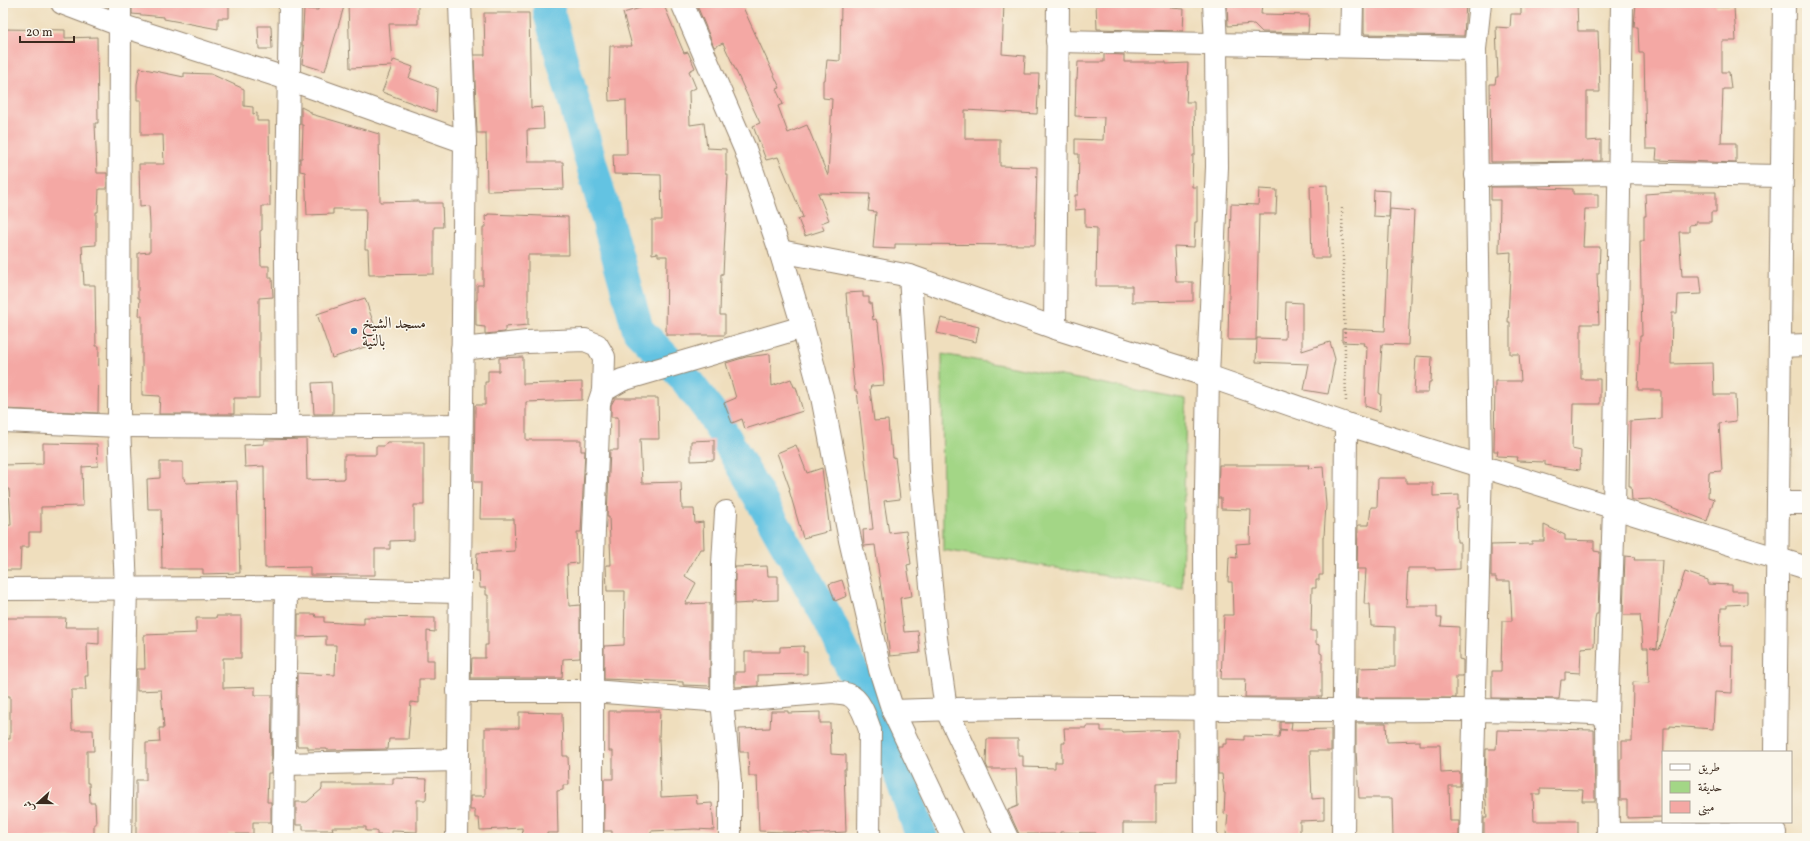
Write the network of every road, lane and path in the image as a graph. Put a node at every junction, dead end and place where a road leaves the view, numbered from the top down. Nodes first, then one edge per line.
1 (62, 3) edge
2 (120, 3) edge
3 (290, 3) edge
4 (460, 3) edge
5 (682, 3) edge
6 (1058, 3) edge
7 (1214, 3) edge
8 (1352, 3) edge
9 (1480, 3) edge
10 (1622, 3) edge
11 (1784, 3) edge
12 (120, 25) junction
13 (1057, 41) junction
14 (1216, 45) junction
15 (1351, 46) junction
16 (1474, 49) junction
17 (288, 79) junction
18 (465, 142) junction
19 (1619, 173) junction
20 (1476, 175) junction
21 (1781, 176) junction
22 (1342, 208) dead end
23 (780, 251) junction
24 (910, 276) junction
25 (803, 327) junction
26 (1055, 328) junction
27 (1807, 345) edge
28 (1780, 346) junction
29 (462, 349) junction
30 (1208, 376) junction
31 (604, 392) junction
32 (3, 421) edge
33 (1346, 424) junction
34 (461, 425) junction
35 (119, 426) junction
36 (287, 427) junction
37 (1481, 466) junction
38 (1779, 503) junction
39 (1807, 503) edge
40 (1614, 509) junction
41 (726, 512) dead end
42 (1776, 558) junction
43 (1807, 568) edge
44 (126, 588) junction
45 (286, 588) junction
46 (3, 589) edge
47 (459, 592) junction
48 (458, 691) junction
49 (592, 691) junction
50 (722, 701) junction
51 (1205, 708) junction
52 (946, 709) junction
53 (1474, 709) junction
54 (1343, 710) junction
55 (893, 711) junction
56 (1607, 714) junction
57 (1775, 751) edge
58 (458, 760) junction
59 (283, 764) junction
60 (1775, 831) edge
61 (1608, 836) edge
62 (120, 838) edge
63 (283, 838) edge
64 (457, 838) edge
65 (592, 838) edge
66 (730, 838) edge
67 (869, 838) edge
68 (953, 838) edge
69 (1007, 838) edge
70 (1206, 838) edge
71 (1343, 838) edge
72 (1471, 838) edge

1 - 12 street
2 - 12 street
3 - 17 street
4 - 18 street
5 - 23 street
6 - 13 street
7 - 14 street
8 - 15 street
9 - 16 street
10 - 19 street
11 - 21 street
12 - 17 street
12 - 35 street
13 - 14 street
13 - 26 street
14 - 15 street
14 - 30 street
15 - 16 street
16 - 20 street
17 - 18 street
17 - 36 street
18 - 29 street
19 - 20 street
19 - 21 street
19 - 40 street
20 - 37 street
21 - 28 street
22 - 33 path
23 - 24 street
23 - 25 street
24 - 26 street
24 - 52 street
25 - 31 street
25 - 55 street
26 - 30 street
27 - 28 street
28 - 38 street
29 - 31 street
29 - 34 street
30 - 33 street
30 - 51 street
31 - 49 street
32 - 35 street
33 - 37 street
33 - 54 street
34 - 36 street
34 - 47 street
35 - 36 street
35 - 44 street
37 - 40 street
37 - 53 street
38 - 39 street
38 - 42 street
40 - 42 street
40 - 56 street
41 - 50 street
42 - 43 street
42 - 57 street
44 - 45 street
44 - 46 street
44 - 62 street
45 - 47 street
45 - 59 street
47 - 48 street
48 - 49 street
48 - 58 street
49 - 50 street
49 - 65 street
50 - 66 street
50 - 67 street
51 - 52 street
51 - 54 street
51 - 70 street
52 - 55 street
52 - 69 street
53 - 54 street
53 - 56 street
53 - 72 street
54 - 71 street
55 - 68 street
56 - 61 street
58 - 59 street
58 - 64 street
59 - 63 street
60 - 61 street

